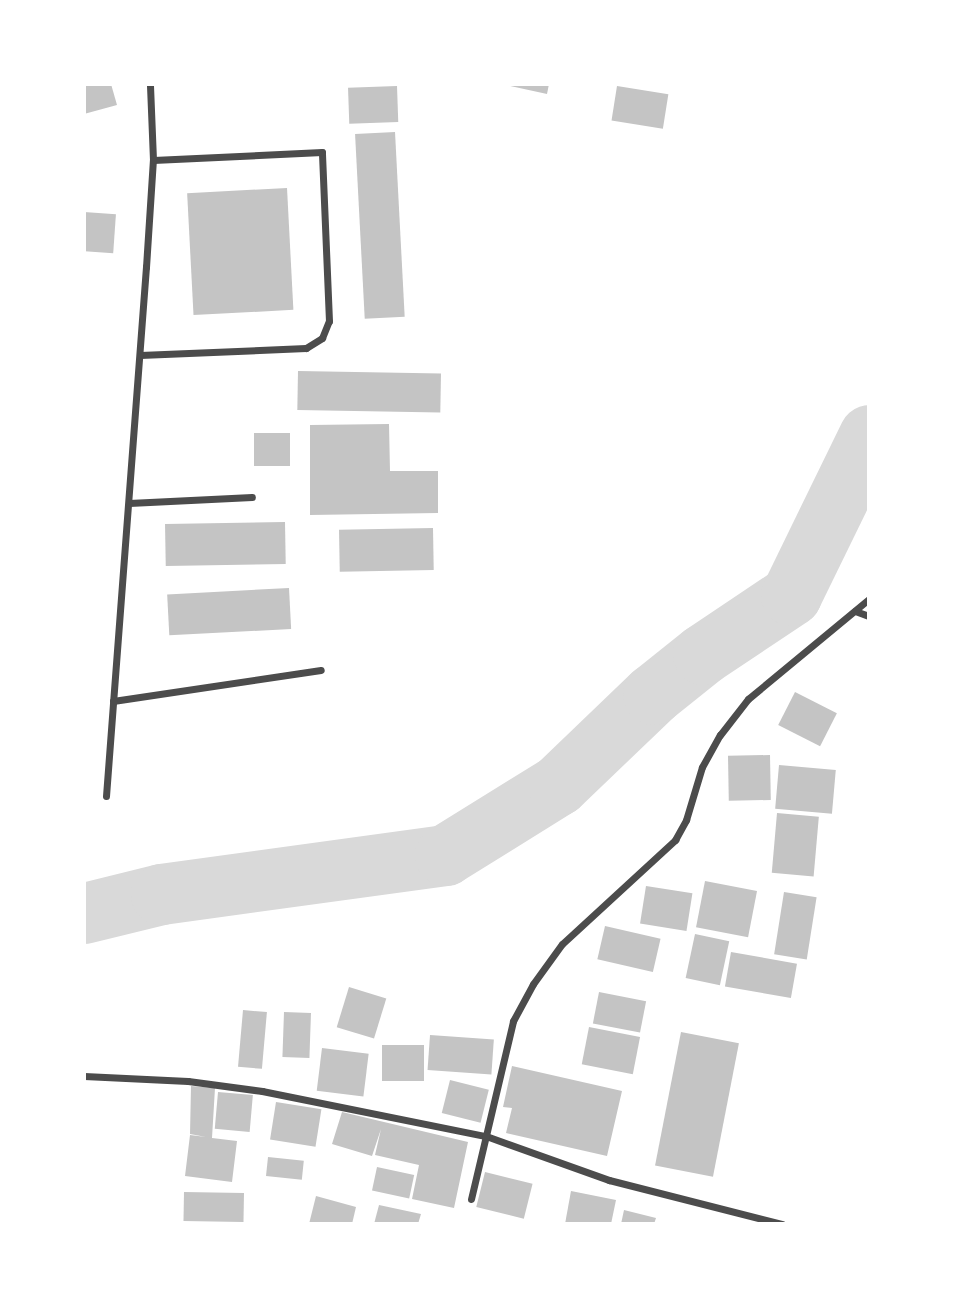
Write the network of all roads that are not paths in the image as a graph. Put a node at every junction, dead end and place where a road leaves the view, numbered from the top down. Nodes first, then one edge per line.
1 (150, 84) edge
2 (153, 160) junction
3 (140, 355) junction
4 (252, 497) dead end
5 (128, 503) junction
6 (869, 599) edge
7 (855, 611) junction
8 (869, 617) edge
9 (321, 670) dead end
10 (113, 702) junction
11 (106, 796) dead end
12 (84, 1076) edge
13 (486, 1136) junction
14 (471, 1199) dead end
15 (782, 1224) edge

1 - 2 street
2 - 3 street
2 - 3 street
3 - 5 street
4 - 5 street
5 - 10 street
6 - 7 street
7 - 8 street
7 - 13 street
9 - 10 street
10 - 11 street
12 - 13 street
13 - 14 street
13 - 15 street

